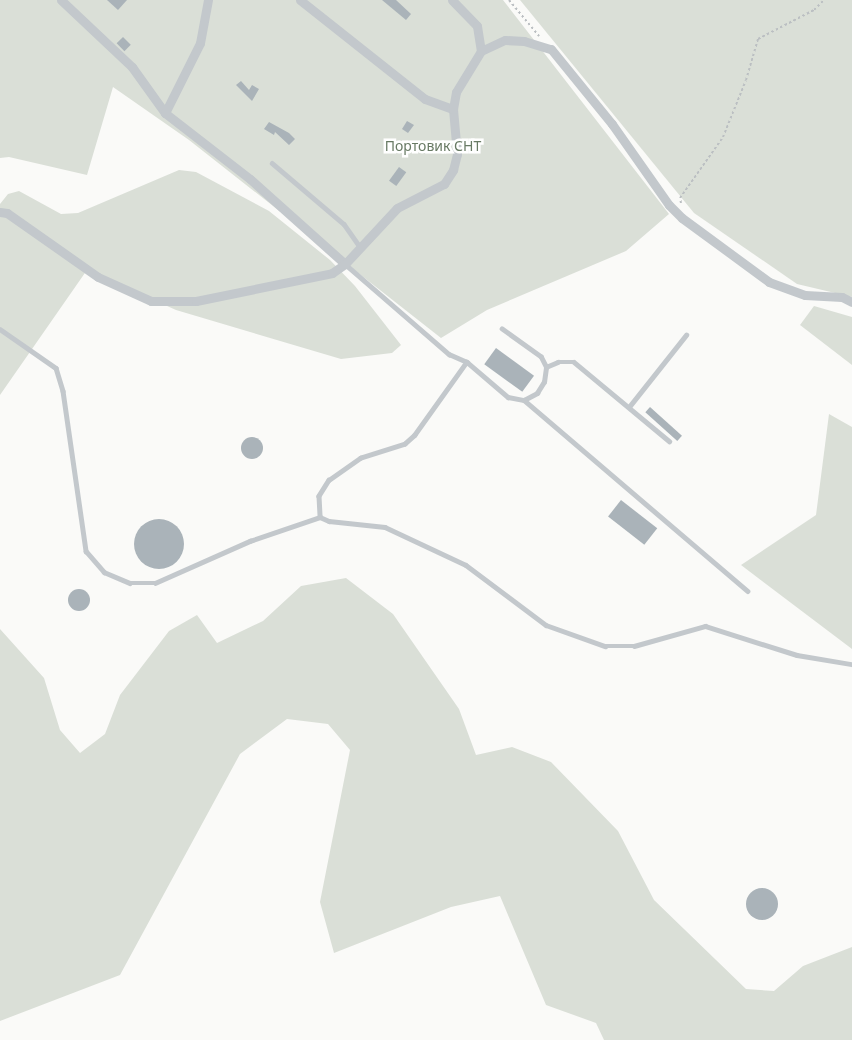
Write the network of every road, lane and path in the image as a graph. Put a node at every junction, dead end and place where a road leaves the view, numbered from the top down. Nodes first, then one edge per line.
1 (61, 0) edge
2 (208, 0) edge
3 (300, 0) edge
4 (452, 0) edge
5 (508, 0) edge
6 (824, 0) edge
7 (551, 49) junction
8 (481, 51) junction
9 (453, 109) junction
10 (165, 113) junction
11 (272, 164) dead end
12 (0, 212) edge
13 (682, 218) junction
14 (360, 246) junction
15 (345, 264) junction
16 (852, 302) edge
17 (0, 329) edge
18 (502, 329) dead end
19 (686, 335) dead end
20 (467, 362) junction
21 (546, 367) junction
22 (524, 400) junction
23 (629, 407) junction
24 (669, 441) dead end
25 (320, 517) junction
26 (748, 591) dead end
27 (851, 664) edge

1 - 10 street
2 - 10 street
3 - 9 street
4 - 8 street
5 - 7 path
6 - 13 path
7 - 8 street
7 - 13 street
8 - 9 street
9 - 14 street
10 - 15 street
11 - 14 lane
12 - 15 street
13 - 16 street
14 - 15 street
15 - 20 lane
17 - 25 lane
18 - 21 lane
19 - 23 lane
20 - 22 lane
20 - 25 lane
21 - 22 lane
21 - 23 lane
22 - 26 lane
23 - 24 lane
25 - 27 lane

